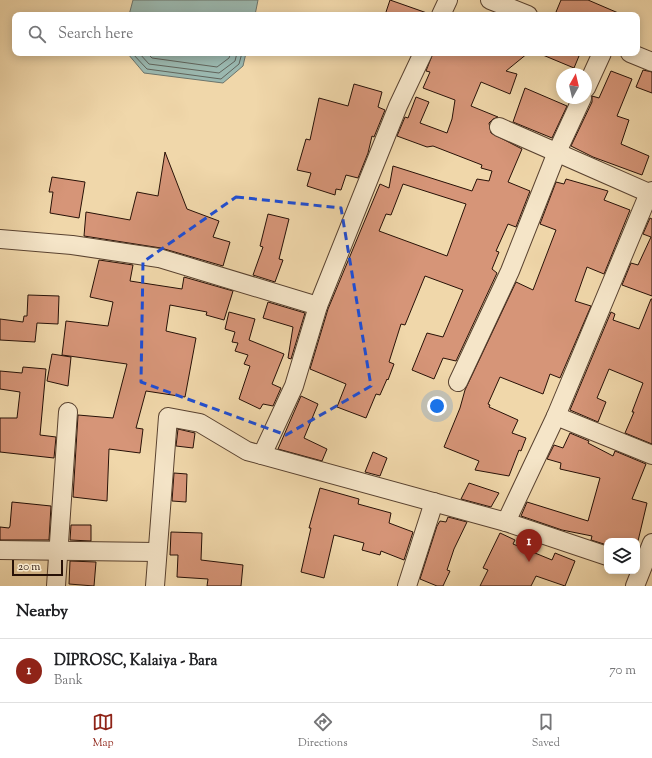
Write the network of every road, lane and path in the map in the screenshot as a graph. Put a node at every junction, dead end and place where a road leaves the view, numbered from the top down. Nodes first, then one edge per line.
1 (448, 0) edge
2 (490, 0) edge
3 (442, 12) edge
4 (520, 12) edge
5 (422, 56) edge
6 (601, 56) edge
7 (637, 56) edge
8 (652, 62) edge
9 (592, 75) edge
10 (579, 104) edge
11 (499, 127) dead end
12 (557, 152) junction
13 (651, 192) edge
14 (0, 239) edge
15 (318, 306) junction
16 (458, 382) dead end
17 (68, 412) dead end
18 (556, 416) junction
19 (262, 455) junction
20 (652, 455) edge
21 (434, 502) junction
22 (506, 522) junction
23 (652, 543) edge
24 (0, 550) edge
25 (60, 550) junction
26 (157, 552) junction
27 (604, 555) edge
28 (643, 565) edge
29 (56, 586) edge
30 (155, 586) edge
31 (407, 586) edge
32 (635, 586) edge

1 - 3 street
2 - 4 street
5 - 15 street
6 - 9 street
7 - 8 street
10 - 12 street
11 - 12 street
12 - 13 street
12 - 16 street
13 - 18 street
14 - 15 street
15 - 19 street
17 - 25 street
18 - 20 street
18 - 22 street
19 - 21 street
19 - 26 street
21 - 22 street
21 - 31 street
22 - 27 street
23 - 28 street
24 - 25 street
25 - 26 street
25 - 29 street
26 - 30 street
28 - 32 street

